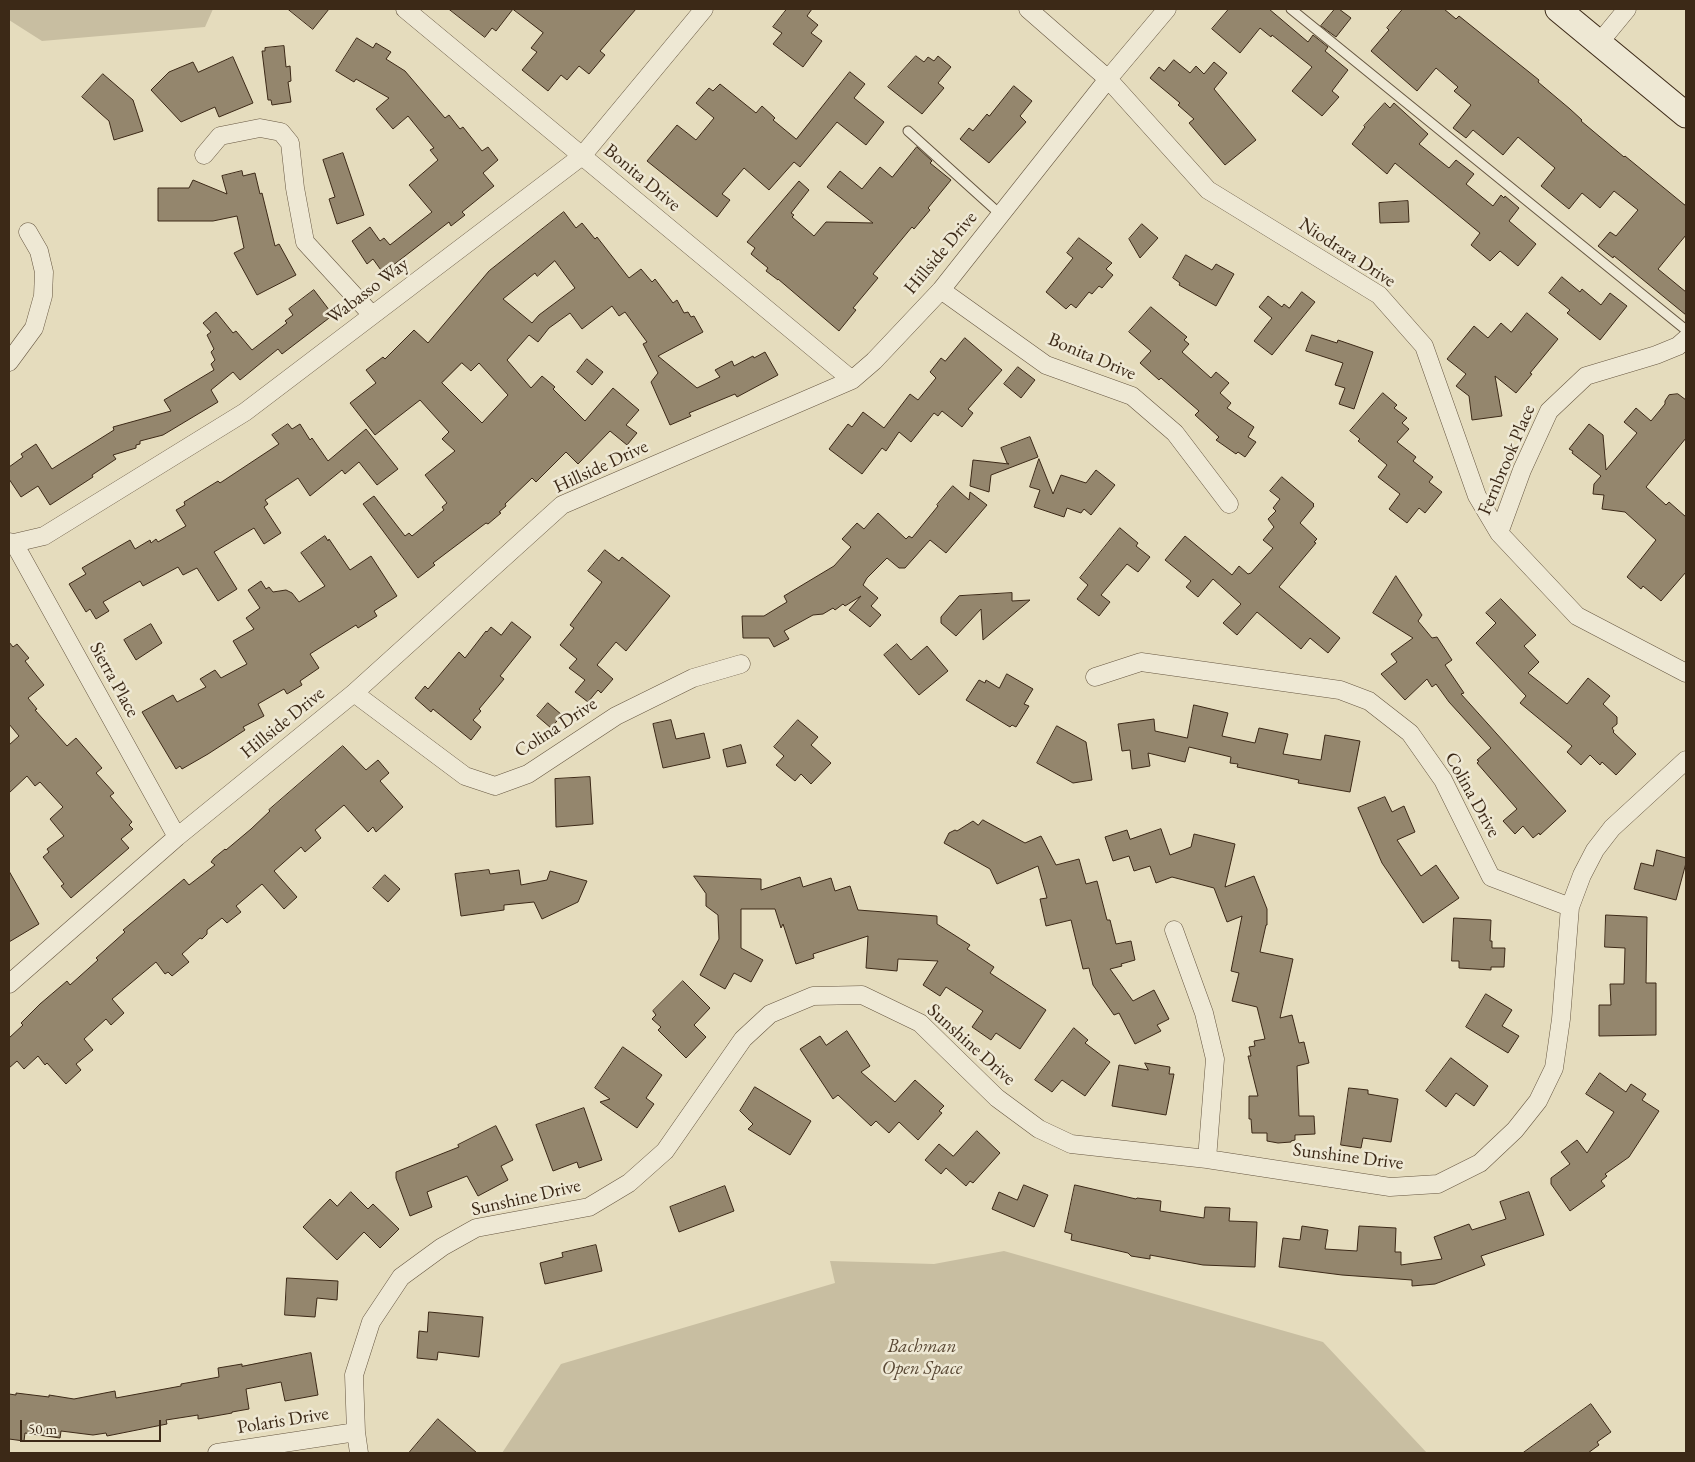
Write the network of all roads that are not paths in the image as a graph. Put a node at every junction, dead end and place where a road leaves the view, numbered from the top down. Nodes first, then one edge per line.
1 (405, 9) edge
2 (704, 9) edge
3 (1028, 9) edge
4 (1167, 9) edge
5 (1291, 9) edge
6 (1558, 9) edge
7 (1627, 9) edge
8 (1599, 42) junction
9 (1108, 79) junction
10 (1686, 115) edge
11 (908, 131) dead end
12 (204, 155) dead end
13 (582, 156) junction
14 (1001, 215) junction
15 (28, 232) dead end
16 (941, 290) junction
17 (372, 315) junction
18 (1686, 330) edge
19 (1686, 339) edge
20 (9, 362) edge
21 (852, 380) junction
22 (1230, 504) dead end
23 (1499, 533) junction
24 (11, 542) edge
25 (741, 664) dead end
26 (1686, 674) edge
27 (1095, 677) dead end
28 (354, 692) junction
29 (1686, 760) edge
30 (177, 837) junction
31 (1570, 907) junction
32 (1174, 930) dead end
33 (9, 984) edge
34 (1207, 1159) junction
35 (356, 1432) junction
36 (217, 1453) edge
37 (359, 1453) edge

1 - 13 street, Bonita Drive
2 - 13 street, Wabasso Way
3 - 9 street, Niodrara Drive
4 - 9 street, Hillside Drive
5 - 18 lane
6 - 8 main road
7 - 8 street
8 - 10 main road
9 - 14 street, Hillside Drive
9 - 23 street, Niodrara Drive
11 - 14 lane
12 - 17 street
13 - 17 street, Wabasso Way
13 - 21 street, Bonita Drive
14 - 16 street, Hillside Drive
15 - 20 street
16 - 21 street, Hillside Drive
16 - 22 street, Bonita Drive
17 - 24 street, Wabasso Way
19 - 23 street, Fernbrook Place
21 - 28 street, Hillside Drive
23 - 26 street, Niodrara Drive
24 - 30 street, Sierra Place
25 - 28 street, Colina Drive
27 - 31 street, Colina Drive
28 - 30 street, Hillside Drive
29 - 31 street
30 - 33 street, Hillside Drive
31 - 34 street, Sunshine Drive
32 - 34 street
34 - 35 street, Sunshine Drive
35 - 36 street, Polaris Drive
35 - 37 street, Sunshine Drive

